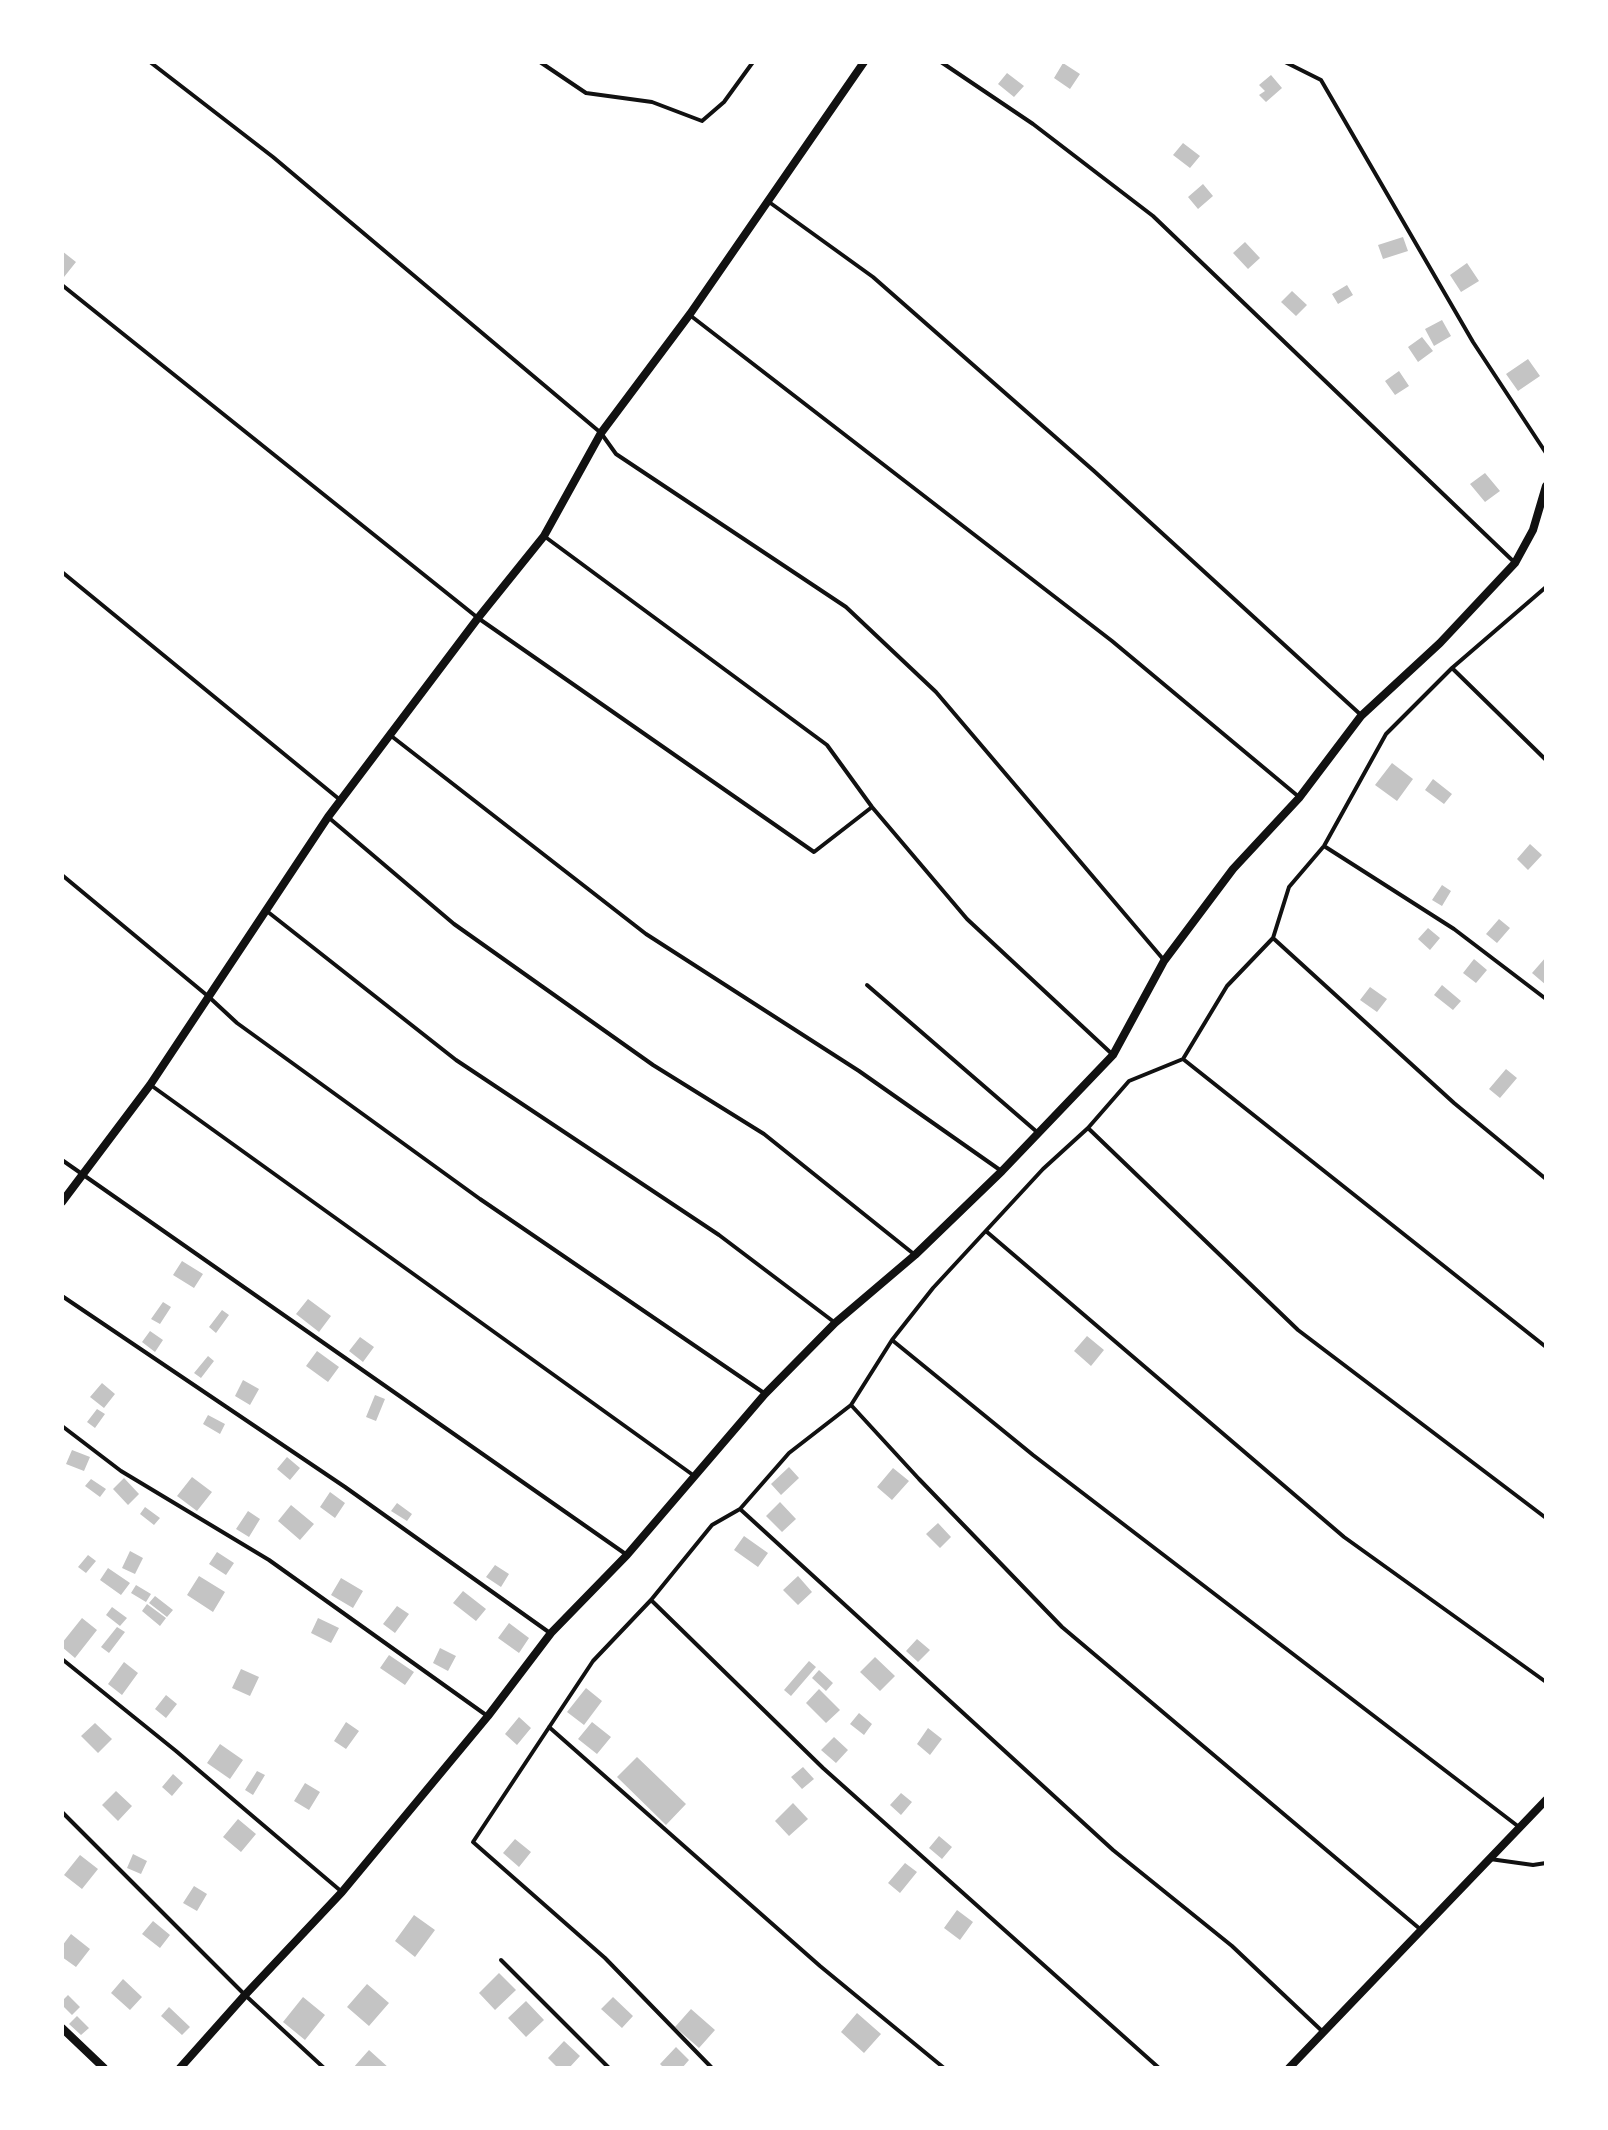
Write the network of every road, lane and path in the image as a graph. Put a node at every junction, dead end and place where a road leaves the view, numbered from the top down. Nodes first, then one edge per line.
1 (150, 62) edge
2 (540, 62) edge
3 (753, 62) edge
4 (864, 62) edge
5 (941, 62) edge
6 (1285, 62) edge
7 (767, 201) junction
8 (62, 285) edge
9 (690, 314) junction
10 (601, 433) junction
11 (1546, 453) edge
12 (1546, 486) edge
13 (544, 536) junction
14 (1515, 563) junction
15 (62, 572) edge
16 (1546, 587) edge
17 (478, 618) junction
18 (1452, 668) junction
19 (1361, 716) junction
20 (390, 735) junction
21 (1546, 760) edge
22 (1299, 798) junction
23 (341, 801) junction
24 (872, 807) junction
25 (328, 817) junction
26 (1324, 846) junction
27 (62, 875) edge
28 (266, 910) junction
29 (1273, 938) junction
30 (1164, 961) junction
31 (867, 985) dead end
32 (209, 997) junction
33 (1546, 999) edge
34 (1113, 1055) junction
35 (1183, 1059) junction
36 (150, 1085) junction
37 (1088, 1128) junction
38 (1039, 1134) junction
39 (62, 1160) edge
40 (1002, 1171) junction
41 (82, 1176) junction
42 (1546, 1179) edge
43 (62, 1202) edge
44 (987, 1232) junction
45 (915, 1255) junction
46 (62, 1296) edge
47 (835, 1323) junction
48 (892, 1340) junction
49 (1546, 1347) edge
50 (765, 1394) junction
51 (851, 1405) junction
52 (62, 1426) edge
53 (695, 1476) junction
54 (740, 1509) junction
55 (1546, 1518) edge
56 (627, 1555) junction
57 (651, 1600) junction
58 (551, 1633) junction
59 (62, 1659) edge
60 (1546, 1682) edge
61 (488, 1716) junction
62 (549, 1726) junction
63 (1546, 1800) edge
64 (62, 1812) edge
65 (1519, 1827) junction
66 (1488, 1859) junction
67 (1546, 1863) edge
68 (342, 1892) junction
69 (1420, 1929) junction
70 (501, 1960) dead end
71 (245, 1995) junction
72 (62, 2028) edge
73 (1323, 2031) junction
74 (104, 2068) edge
75 (180, 2068) edge
76 (324, 2068) edge
77 (609, 2068) edge
78 (712, 2068) edge
79 (944, 2068) edge
80 (1159, 2068) edge
81 (1289, 2068) edge

1 - 10 lane
2 - 3 lane
4 - 7 street
5 - 14 lane
6 - 11 lane
7 - 9 street
7 - 19 lane
8 - 17 lane
9 - 10 street
9 - 22 lane
10 - 13 street
10 - 30 lane
12 - 14 street
13 - 17 street
13 - 24 lane
14 - 19 street
15 - 23 lane
16 - 18 lane
17 - 20 street
17 - 24 lane
18 - 21 lane
18 - 26 lane
19 - 22 street
20 - 23 street
20 - 40 lane
22 - 30 street
23 - 25 street
24 - 34 lane
25 - 28 street
25 - 45 lane
26 - 29 lane
26 - 33 lane
27 - 32 lane
28 - 32 street
28 - 47 lane
29 - 35 lane
29 - 42 lane
30 - 34 street
31 - 38 lane
32 - 36 street
32 - 50 lane
34 - 38 street
35 - 37 lane
35 - 49 lane
36 - 41 street
36 - 53 lane
37 - 44 lane
37 - 55 lane
38 - 40 street
39 - 41 lane
40 - 45 street
41 - 43 street
41 - 56 lane
44 - 48 lane
44 - 60 lane
45 - 47 street
46 - 58 lane
47 - 50 street
48 - 51 lane
48 - 65 lane
50 - 53 street
51 - 54 lane
51 - 69 lane
52 - 61 lane
53 - 56 street
54 - 57 lane
54 - 73 lane
56 - 58 street
57 - 62 lane
57 - 80 lane
58 - 61 street
59 - 68 lane
61 - 68 street
62 - 78 lane
62 - 79 lane
63 - 65 street
64 - 71 lane
65 - 66 street
66 - 67 lane
66 - 69 street
68 - 71 street
69 - 73 street
70 - 77 lane
71 - 75 street
71 - 76 lane
72 - 74 street
73 - 81 street

